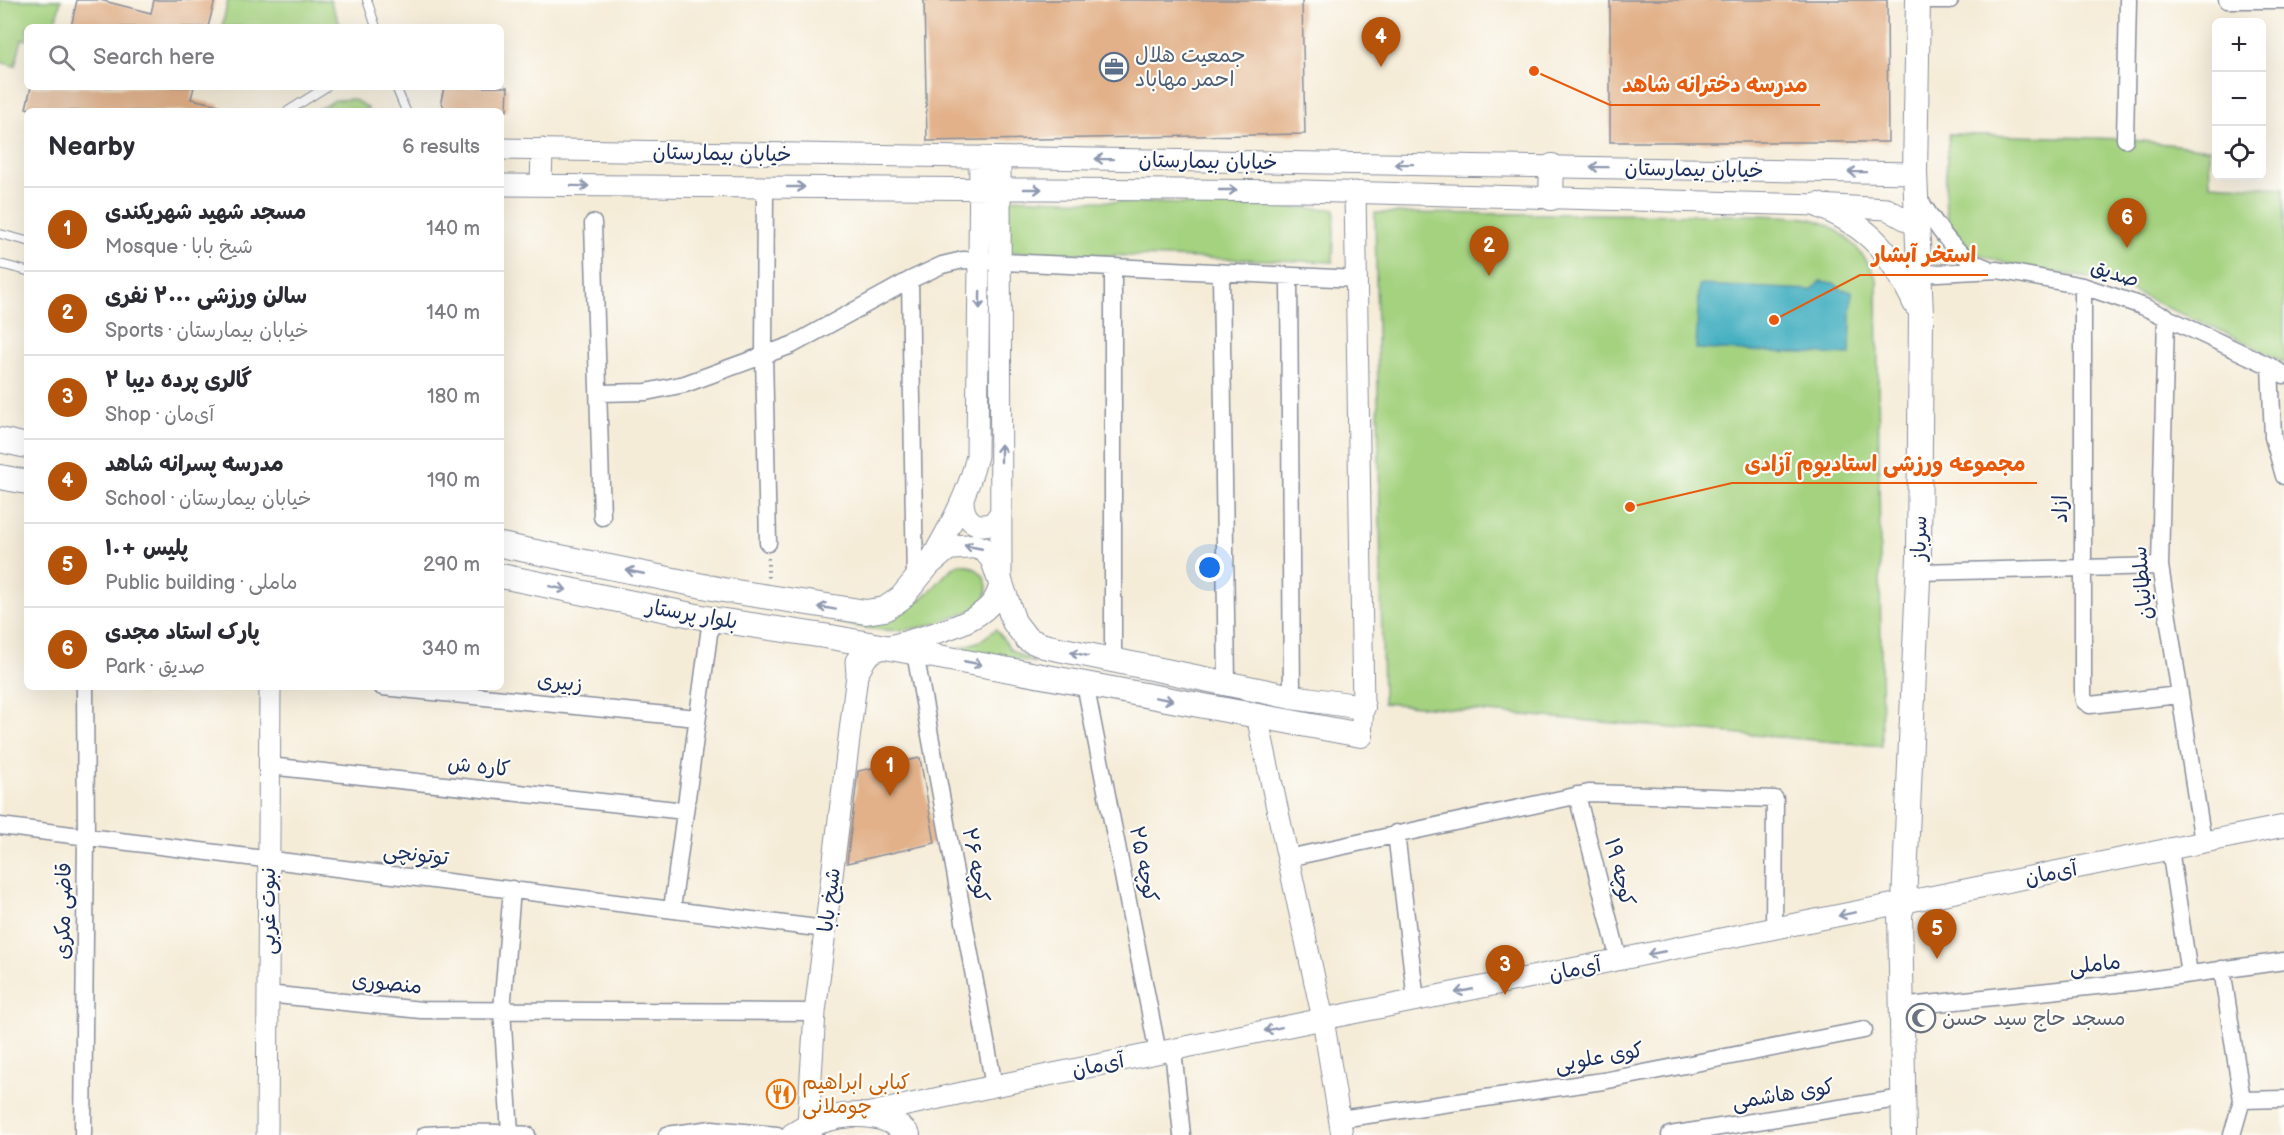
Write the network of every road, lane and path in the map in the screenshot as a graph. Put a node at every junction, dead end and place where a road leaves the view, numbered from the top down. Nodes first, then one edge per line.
1 (367, 0) edge
2 (1918, 0) edge
3 (1950, 0) edge
4 (2128, 0) edge
5 (2227, 0) edge
6 (2284, 0) edge
7 (375, 24) edge
8 (321, 90) edge
9 (397, 90) edge
10 (293, 108) edge
11 (405, 108) edge
12 (2125, 139) dead end
13 (504, 149) edge
14 (542, 149) junction
15 (990, 157) junction
16 (1552, 166) junction
17 (1916, 184) junction
18 (504, 185) edge
19 (541, 185) junction
20 (765, 187) junction
21 (989, 188) junction
22 (1354, 192) junction
23 (1551, 198) junction
24 (1818, 205) junction
25 (593, 223) dead end
26 (1917, 226) junction
27 (0, 234) edge
28 (24, 240) edge
29 (990, 260) junction
30 (0, 264) edge
31 (1113, 267) junction
32 (24, 270) edge
33 (1997, 270) junction
34 (1221, 274) junction
35 (1918, 274) junction
36 (1289, 277) junction
37 (1356, 279) junction
38 (910, 280) junction
39 (2083, 286) junction
40 (1921, 314) junction
41 (2166, 316) junction
42 (764, 354) junction
43 (2277, 370) edge
44 (598, 393) junction
45 (0, 440) edge
46 (24, 445) edge
47 (2284, 476) edge
48 (0, 477) edge
49 (24, 481) edge
50 (963, 500) junction
51 (1001, 512) junction
52 (602, 517) dead end
53 (768, 543) joint
54 (504, 546) edge
55 (2160, 566) junction
56 (2083, 568) junction
57 (1919, 572) junction
58 (922, 573) junction
59 (504, 577) edge
60 (1001, 583) junction
61 (769, 597) junction
62 (711, 619) junction
63 (831, 638) junction
64 (884, 647) junction
65 (915, 653) junction
66 (1113, 661) junction
67 (857, 675) junction
68 (1085, 684) junction
69 (1227, 684) junction
70 (85, 690) edge
71 (270, 690) edge
72 (412, 690) edge
73 (1259, 690) junction
74 (2179, 695) junction
75 (1292, 697) junction
76 (1363, 706) junction
77 (1257, 716) junction
78 (697, 718) junction
79 (1361, 735) joint
80 (268, 766) junction
81 (1577, 795) junction
82 (685, 811) junction
83 (0, 826) edge
84 (2284, 826) edge
85 (1396, 833) junction
86 (86, 836) junction
87 (2203, 842) junction
88 (2170, 849) junction
89 (268, 858) junction
90 (1288, 858) junction
91 (512, 889) junction
92 (1904, 903) junction
93 (672, 909) junction
94 (825, 929) junction
95 (1774, 929) junction
96 (1619, 960) junction
97 (2284, 961) edge
98 (2222, 969) junction
99 (2189, 974) junction
100 (267, 994) junction
101 (1416, 1001) junction
102 (1909, 1006) junction
103 (502, 1010) junction
104 (815, 1012) junction
105 (1323, 1019) junction
106 (1864, 1030) dead end
107 (1166, 1052) junction
108 (994, 1086) junction
109 (1903, 1098) junction
110 (2284, 1099) edge
111 (2242, 1100) junction
112 (866, 1114) junction
113 (1341, 1127) edge
114 (801, 1130) edge
115 (714, 1132) edge
116 (519, 1134) edge
117 (83, 1135) edge
118 (267, 1135) edge
119 (425, 1135) edge
120 (667, 1135) edge
121 (777, 1135) edge
122 (908, 1135) edge
123 (1182, 1135) edge
124 (1670, 1135) edge
125 (1904, 1135) edge
126 (1911, 1135) edge
127 (2232, 1135) edge

1 - 7 lane
2 - 3 street
2 - 17 main road, سرباز
4 - 12 street
5 - 6 street
8 - 10 lane
9 - 11 lane
13 - 14 street, خیابان بیمارستان
14 - 15 street, خیابان بیمارستان
14 - 19 street
16 -> 15 street, خیابان بیمارستان
15 - 21 street
17 -> 16 street, خیابان بیمارستان
16 - 23 main road
17 - 26 main road, سرباز
17 - 33 street
18 - 19 street
19 -> 20 street
20 -> 21 street
20 - 42 street
21 -> 22 street
21 - 29 street
22 - 23 street
22 - 37 street
23 - 24 street
24 - 26 street
24 - 40 main road
25 - 44 street
26 - 35 main road, سرباز
27 - 28 lane
29 - 31 street
29 - 38 street
29 -> 50 street
51 -> 29 street
30 - 32 lane
31 - 34 street
31 - 66 street
33 - 35 street, صدیق
33 - 39 street, صدیق
34 - 36 street
34 - 69 street
35 - 40 main road, سرباز
36 - 37 street
36 - 75 street
37 - 76 street
38 - 42 street
38 - 58 street
39 - 41 street, صدیق
39 - 56 street, ازاد
40 - 57 main road, سرباز
41 - 43 street, صدیق
41 - 55 street, سلطانیان
42 - 44 street
42 - 53 street
43 - 47 street
44 - 52 street
45 - 46 main road
48 - 49 main road
50 - 51 street
50 - 58 street
51 - 60 street
53 - 61 path
61 -> 54 main road
55 - 56 street
55 - 74 street, سلطانیان
56 - 57 street
56 - 74 street, ازاد
57 - 92 main road, سرباز
60 -> 58 main road
58 -> 61 main road
59 -> 62 main road, بلوار پرستار
60 - 64 street
66 -> 60 main road
62 - 63 main road, بلوار پرستار
62 - 78 street
63 - 64 main road, بلوار پرستار
63 - 67 street
64 - 65 main road, بلوار پرستار
64 - 67 street
65 -> 68 main road, بلوار پرستار
65 - 108 street, کوچه ۲۶
66 - 69 main road
67 - 94 street, شیخ بابا
68 -> 77 main road, بلوار پرستار
68 - 107 street, کوچه ۲۵
69 - 73 main road
70 - 86 street, قاضی مکری
71 - 80 street, نبوت غربی
72 - 78 street, زبیری
73 - 75 main road
73 - 77 main road
74 - 87 street, سلطانیان
75 - 76 main road
76 - 79 street
77 - 79 main road, بلوار پرستار
77 - 90 street
78 - 82 street
80 - 82 street, کاره ش
80 - 89 street, نبوت غربی
81 - 85 street
81 - 95 street
81 - 96 street, کوچه ۱۹
82 - 93 street
83 - 86 street, توتونچی
84 - 87 street, آی‌مان
85 - 90 street
85 - 101 street
86 - 89 street, توتونچی
86 - 117 street, قاضی مکری
87 - 88 street, آی‌مان
88 - 92 street, آی‌مان
88 - 99 street
89 - 91 street, توتونچی
89 - 100 street, نبوت غربی
90 - 105 street
91 - 93 street, توتونچی
91 - 103 street
92 -> 95 street, آی‌مان
92 - 102 main road
92 - 109 main road
93 - 94 street, توتونچی
94 - 104 street, شیخ بابا
95 -> 96 street, آی‌مان
96 -> 101 street, آی‌مان
97 - 98 street, ماملی
98 - 99 street, ماملی
98 - 111 street
99 - 102 street, ماملی
100 - 103 street, منصوری
100 - 118 street, نبوت غربی
101 - 105 street, آی‌مان
102 - 126 main road
103 - 104 street, منصوری
103 - 116 street
104 - 114 street, شیخ بابا
105 -> 107 street, آی‌مان
105 - 113 street
106 - 113 street, کوی علویی
107 - 108 street, آی‌مان
107 - 123 street, کوچه ۲۵
108 - 112 street, آی‌مان
109 - 124 street, کوی هاشمی
109 - 125 main road
110 - 111 street
111 - 127 street
112 - 114 main road
112 - 122 main road
115 - 120 street
115 - 121 street
116 - 119 street

